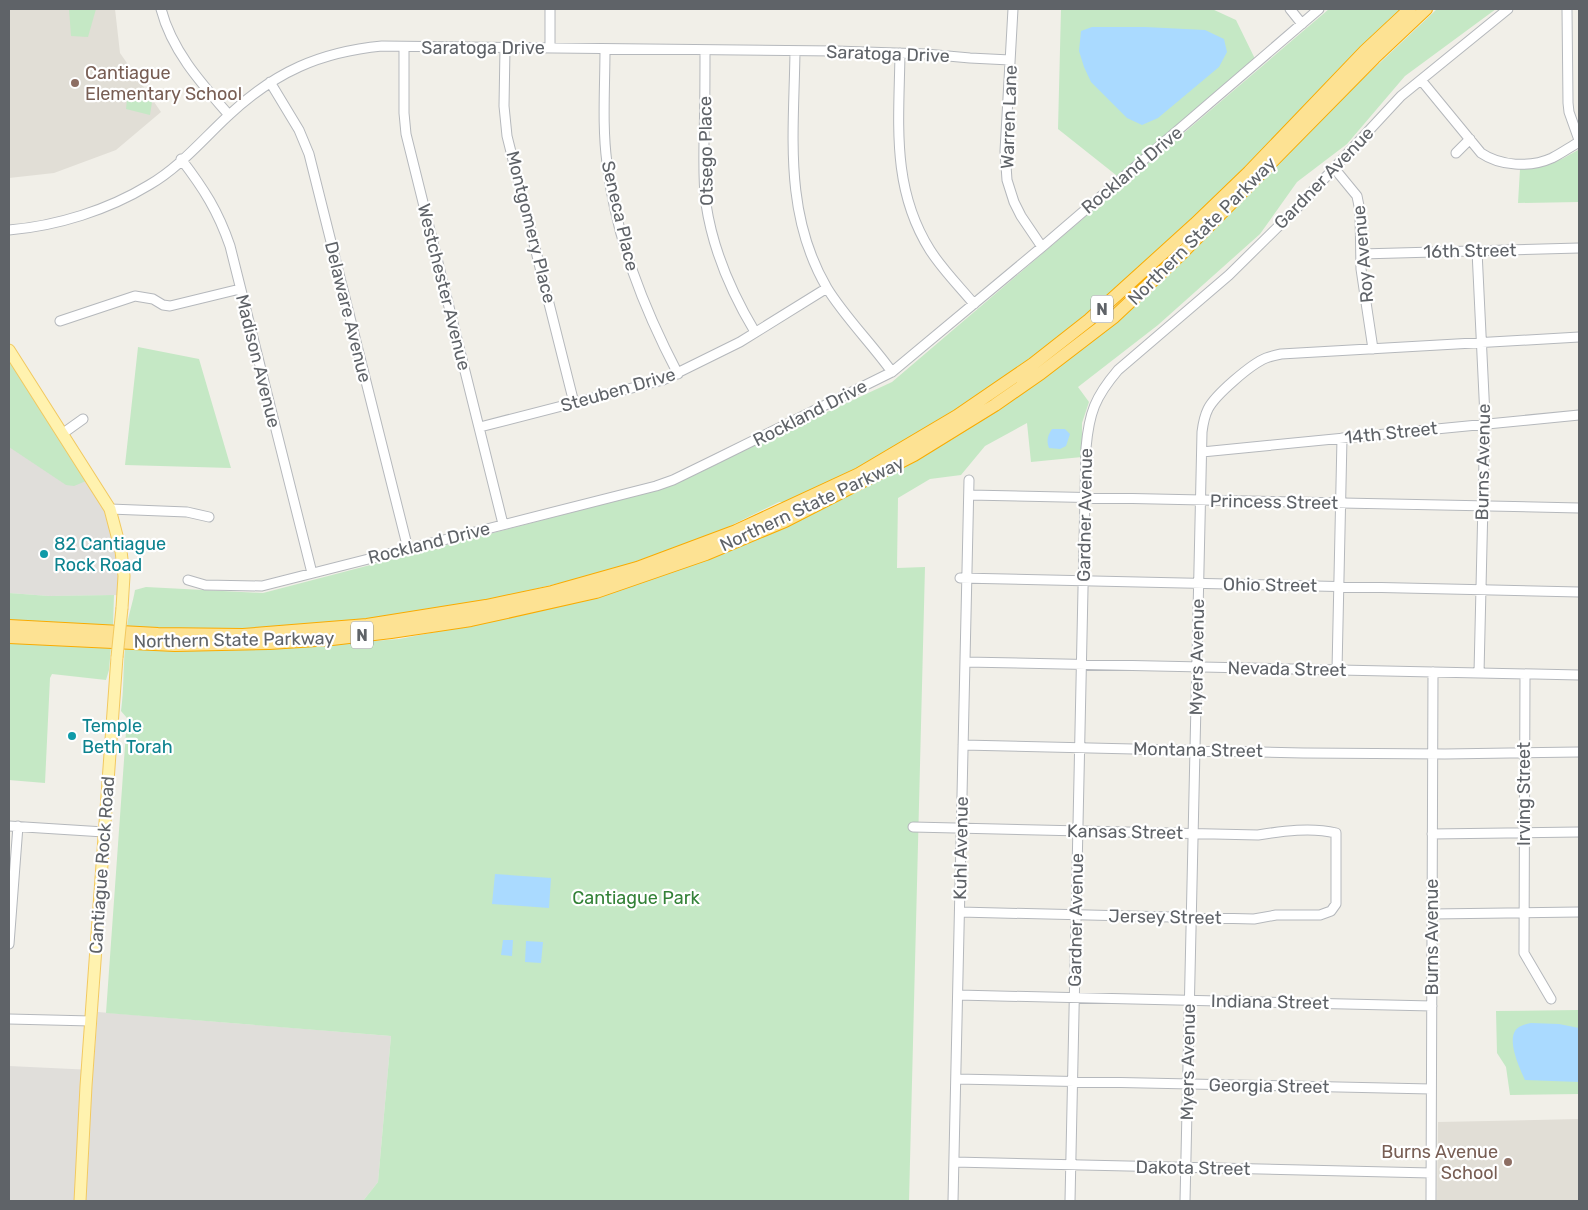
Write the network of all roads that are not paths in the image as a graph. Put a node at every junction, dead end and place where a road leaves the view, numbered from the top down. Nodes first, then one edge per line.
1 (161, 9) edge
2 (550, 9) edge
3 (1013, 9) edge
4 (1290, 9) edge
5 (1319, 9) edge
6 (1410, 9) edge
7 (1426, 9) edge
8 (1508, 9) edge
9 (1567, 9) edge
10 (1302, 24) junction
11 (404, 47) junction
12 (505, 48) junction
13 (550, 48) junction
14 (605, 49) junction
15 (705, 50) junction
16 (795, 51) junction
17 (900, 53) junction
18 (1010, 60) junction
19 (1421, 80) junction
20 (270, 82) junction
21 (229, 115) junction
22 (1470, 139) junction
23 (1579, 141) edge
24 (1456, 153) dead end
25 (181, 159) junction
26 (1334, 168) junction
27 (9, 230) edge
28 (1042, 247) junction
29 (1579, 248) edge
30 (1477, 251) junction
31 (1362, 254) junction
32 (827, 288) junction
33 (240, 289) junction
34 (974, 304) junction
35 (60, 321) dead end
36 (755, 332) junction
37 (1579, 337) edge
38 (1482, 343) junction
39 (1373, 349) junction
40 (9, 350) edge
41 (892, 372) junction
42 (678, 374) junction
43 (574, 404) junction
44 (1579, 415) edge
45 (83, 419) dead end
46 (1484, 424) junction
47 (480, 427) junction
48 (62, 434) junction
49 (1342, 438) junction
50 (1202, 452) junction
51 (970, 480) dead end
52 (969, 495) junction
53 (1085, 497) junction
54 (1201, 500) junction
55 (1341, 503) junction
56 (1483, 506) junction
57 (1579, 508) edge
58 (110, 509) junction
59 (209, 517) dead end
60 (503, 524) junction
61 (736, 537) junction
62 (706, 548) junction
63 (408, 549) junction
64 (312, 572) junction
65 (963, 578) junction
66 (188, 580) dead end
67 (1084, 581) junction
68 (1199, 583) junction
69 (1339, 586) junction
70 (1481, 590) junction
71 (1579, 592) edge
72 (9, 626) edge
73 (9, 637) edge
74 (965, 662) junction
75 (1082, 664) junction
76 (1197, 667) junction
77 (1337, 670) junction
78 (1433, 672) junction
79 (1479, 673) junction
80 (1525, 674) junction
81 (1579, 675) edge
82 (963, 745) junction
83 (1080, 748) junction
84 (1195, 750) junction
85 (1579, 752) edge
86 (1524, 753) junction
87 (1433, 754) junction
88 (14, 826) edge
89 (914, 827) dead end
90 (961, 829) junction
91 (1078, 831) junction
92 (104, 832) junction
93 (1579, 832) edge
94 (1524, 833) junction
95 (1193, 834) junction
96 (1432, 834) junction
97 (1336, 904) joint
98 (960, 912) junction
99 (1579, 912) edge
100 (1524, 913) junction
101 (1432, 914) junction
102 (1076, 915) junction
103 (1192, 917) junction
104 (10, 918) edge
105 (9, 944) edge
106 (958, 996) junction
107 (1075, 998) junction
108 (1551, 1000) dead end
109 (1190, 1001) junction
110 (1432, 1006) junction
111 (9, 1019) edge
112 (91, 1021) junction
113 (956, 1079) junction
114 (1073, 1081) junction
115 (1188, 1084) junction
116 (1431, 1089) junction
117 (954, 1162) junction
118 (1071, 1165) junction
119 (1186, 1168) junction
120 (1431, 1173) junction
121 (80, 1201) edge
122 (953, 1201) edge
123 (1070, 1201) edge
124 (1185, 1201) edge
125 (1431, 1201) edge

1 - 21 street
2 - 13 street
3 - 18 street, Warren Lane
4 - 10 street
5 - 10 street, Rockland Drive
6 - 61 highway, Northern State Parkway / N
7 - 61 highway, Northern State Parkway / N
8 - 19 street, Gardner Avenue
9 - 23 street
10 - 28 street, Rockland Drive
11 - 12 street, Saratoga Drive
11 - 20 street, Saratoga Drive
11 - 47 street, Westchester Avenue
12 - 13 street, Saratoga Drive
12 - 43 street, Montgomery Place
13 - 14 street, Saratoga Drive
14 - 15 street, Saratoga Drive
14 - 42 street, Seneca Place
15 - 16 street, Saratoga Drive
15 - 36 street, Otsego Place
16 - 17 street, Saratoga Drive
16 - 32 street
17 - 18 street, Saratoga Drive
17 - 34 street
18 - 28 street, Warren Lane
19 - 22 street
19 - 26 street, Gardner Avenue
20 - 21 street, Saratoga Drive
20 - 63 street, Delaware Avenue
21 - 25 street, Saratoga Drive
22 - 23 street
22 - 24 street
25 - 27 street, Saratoga Drive
25 - 33 street, Madison Avenue
26 - 31 street, Roy Avenue
26 - 53 street, Gardner Avenue
28 - 34 street, Rockland Drive
29 - 30 street, 16th Street
30 - 31 street, 16th Street
30 - 38 street, Burns Avenue
31 - 39 street, Roy Avenue
32 - 36 street, Steuben Drive
32 - 41 street
33 - 35 street
33 - 64 street, Madison Avenue
34 - 41 street, Rockland Drive
36 - 42 street, Steuben Drive
37 - 38 street, Myers Avenue
38 - 39 street, Myers Avenue
38 - 46 street, Burns Avenue
39 - 50 street, Myers Avenue
40 - 48 main road, Cantiague Rock Road
41 - 60 street, Rockland Drive
42 - 43 street, Steuben Drive
43 - 47 street, Steuben Drive
44 - 46 street, 14th Street
45 - 48 street
46 - 49 street, 14th Street
46 - 56 street, Burns Avenue
47 - 60 street, Westchester Avenue
48 - 58 main road, Cantiague Rock Road
49 - 50 street, 14th Street
49 - 55 street
50 - 54 street, Myers Avenue
51 - 52 street, Kuhl Avenue
52 - 53 street, Princess Street
52 - 65 street, Kuhl Avenue
53 - 54 street, Princess Street
53 - 67 street, Gardner Avenue
54 - 55 street, Princess Street
54 - 68 street, Myers Avenue
55 - 56 street, Princess Street
55 - 69 street
56 - 57 street, Princess Street
56 - 70 street, Burns Avenue
58 - 59 street
58 - 92 main road, Cantiague Rock Road, bridge
60 - 63 street, Rockland Drive
61 - 62 highway, Northern State Parkway / N
62 - 72 highway, Northern State Parkway / N
62 - 73 highway, Northern State Parkway / N
63 - 64 street, Rockland Drive
64 - 66 street, Rockland Drive
65 - 67 street, Ohio Street
65 - 74 street, Kuhl Avenue
67 - 68 street, Ohio Street
67 - 75 street, Gardner Avenue
68 - 69 street, Ohio Street
68 - 76 street, Myers Avenue
69 - 70 street, Ohio Street
69 - 77 street
70 - 71 street, Ohio Street
70 - 79 street, Burns Avenue
74 - 75 street, Nevada Street
74 - 82 street, Kuhl Avenue
75 - 76 street, Nevada Street
75 - 83 street, Gardner Avenue
76 - 77 street, Nevada Street
76 - 84 street, Myers Avenue
77 - 78 street, Nevada Street
78 - 79 street, Nevada Street
78 - 87 street, Burns Avenue
79 - 80 street, Nevada Street
80 - 81 street, Nevada Street
80 - 86 street, Irving Street
82 - 83 street, Montana Street
82 - 90 street, Kuhl Avenue
83 - 84 street, Montana Street
83 - 91 street, Gardner Avenue
84 - 87 street, Montana Street
84 - 95 street, Myers Avenue
85 - 86 street, Montana Street
86 - 87 street, Montana Street
86 - 94 street, Irving Street
87 - 96 street, Burns Avenue
88 - 92 street
88 - 104 street
89 - 90 street, Kansas Street
90 - 91 street, Kansas Street
90 - 98 street, Kuhl Avenue
91 - 95 street, Kansas Street
91 - 102 street, Gardner Avenue
92 - 112 main road, Cantiague Rock Road
93 - 94 street
94 - 96 street
94 - 100 street, Irving Street
95 - 97 street, Kansas Street
95 - 103 street, Myers Avenue
96 - 101 street, Burns Avenue
97 - 103 street, Jersey Street
98 - 102 street, Jersey Street
98 - 106 street, Kuhl Avenue
99 - 100 street
100 - 101 street
100 - 108 street, Irving Street
101 - 110 street, Burns Avenue
102 - 103 street, Jersey Street
102 - 107 street, Gardner Avenue
103 - 109 street, Myers Avenue
104 - 105 street
106 - 107 street, Indiana Street
106 - 113 street, Kuhl Avenue
107 - 109 street, Indiana Street
107 - 114 street, Gardner Avenue
109 - 110 street, Indiana Street
109 - 115 street, Myers Avenue
110 - 116 street, Burns Avenue
111 - 112 street
112 - 121 main road, Cantiague Rock Road
113 - 114 street, Georgia Street
113 - 117 street, Kuhl Avenue
114 - 115 street, Georgia Street
114 - 118 street, Gardner Avenue
115 - 116 street, Georgia Street
115 - 119 street, Myers Avenue
116 - 120 street, Burns Avenue
117 - 118 street, Dakota Street
117 - 122 street, Kuhl Avenue
118 - 119 street, Dakota Street
118 - 123 street, Gardner Avenue
119 - 120 street, Dakota Street
119 - 124 street, Myers Avenue
120 - 125 street, Burns Avenue

